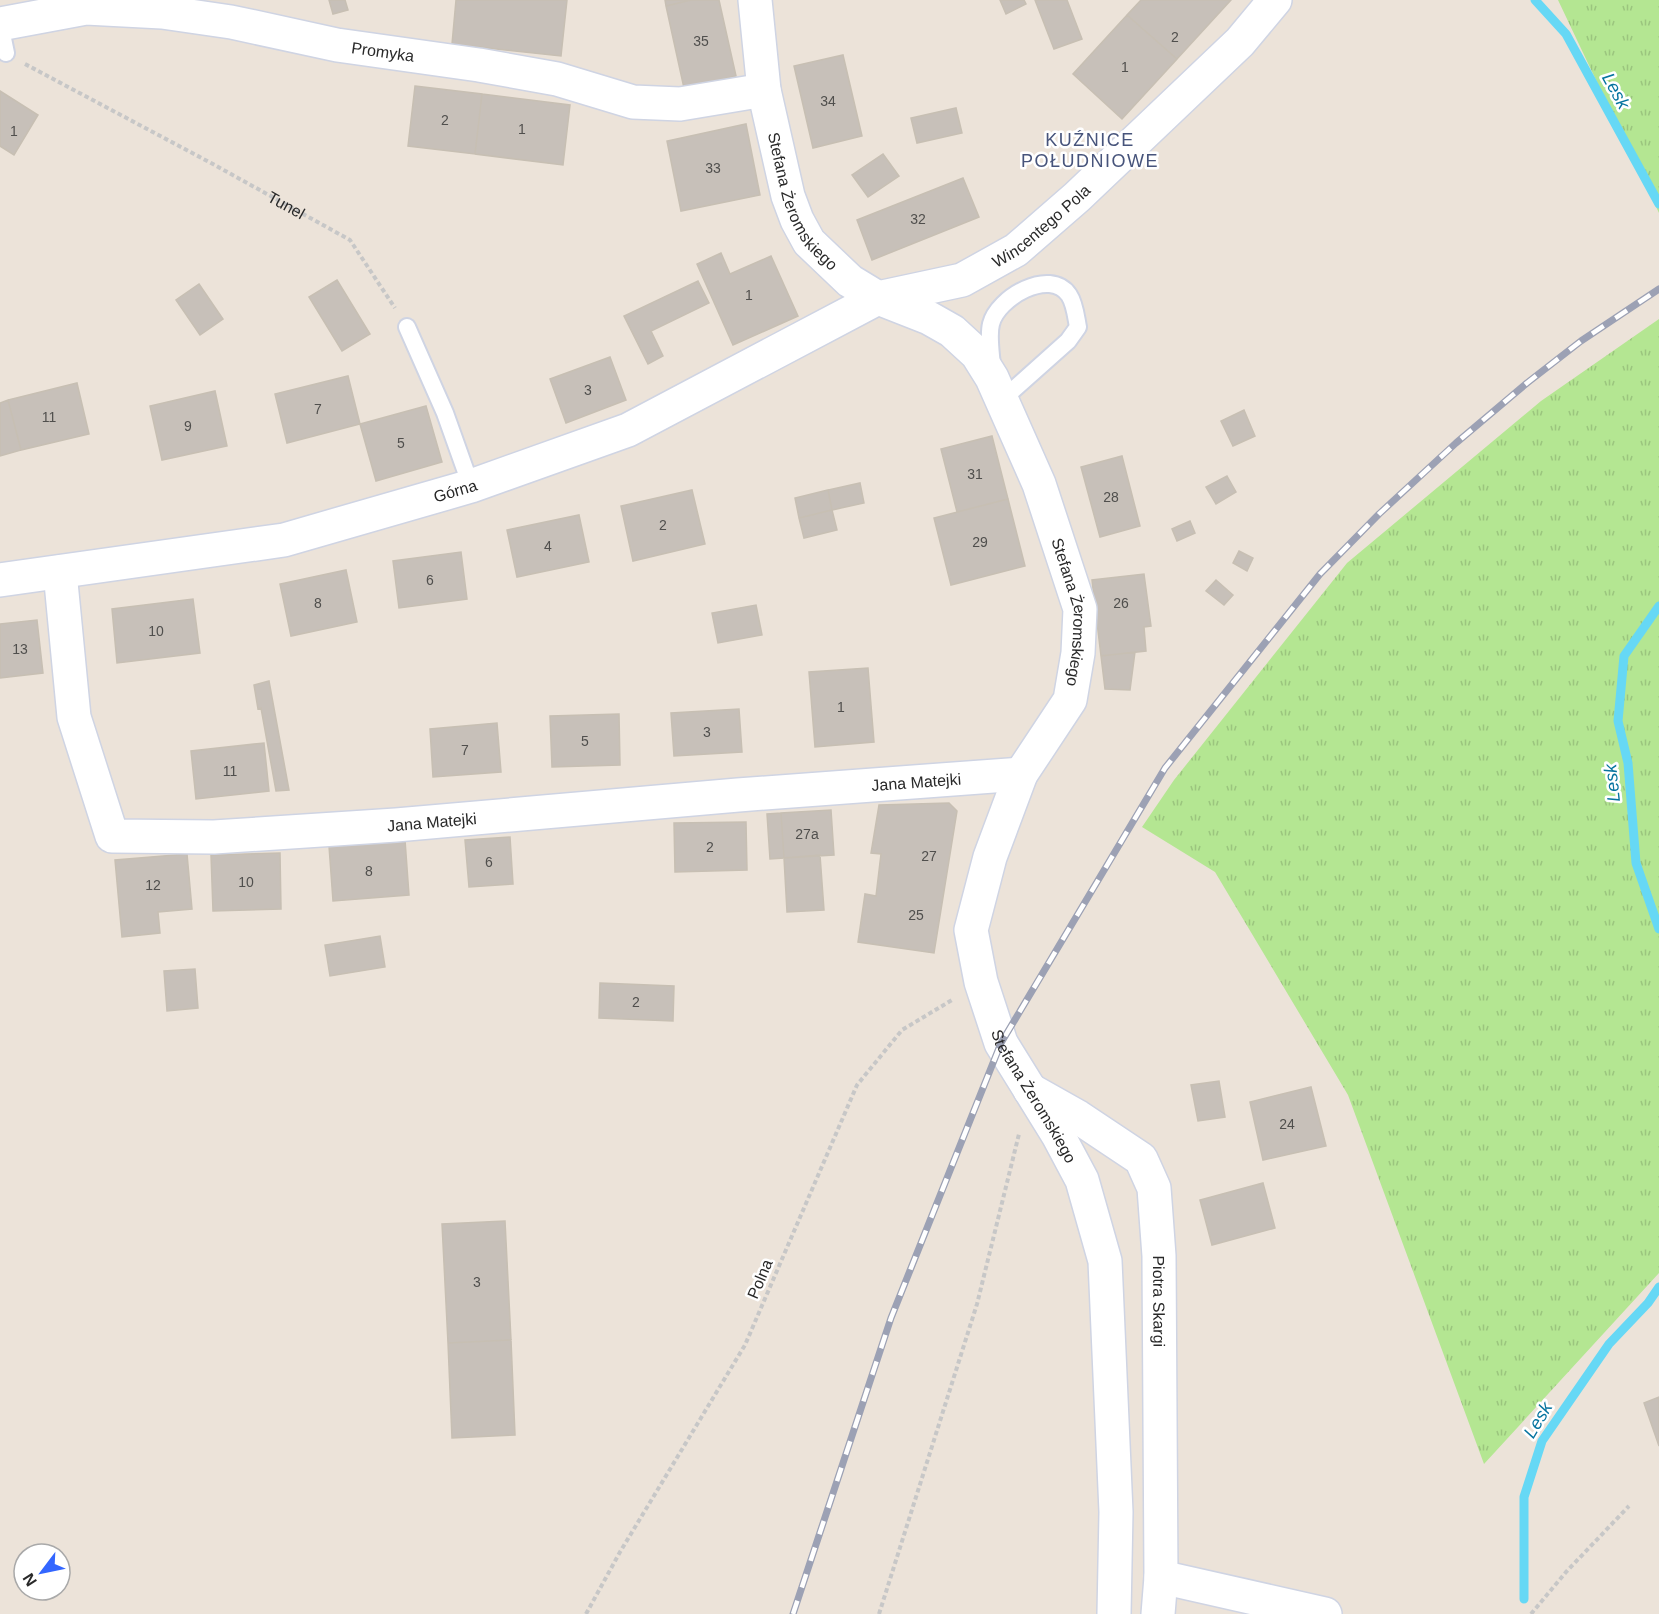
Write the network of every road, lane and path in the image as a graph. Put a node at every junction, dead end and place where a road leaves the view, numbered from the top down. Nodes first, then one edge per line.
1 (756, 0) edge
2 (1275, 0) edge
3 (3, 39) edge
4 (764, 90) junction
5 (878, 298) junction
6 (407, 327) joint
7 (998, 388) junction
8 (471, 486) junction
9 (60, 572) junction
10 (0, 580) edge
11 (1021, 774) junction
12 (981, 982) junction
13 (1030, 1090) junction
14 (1629, 1506) dead end
15 (1161, 1577) junction
16 (586, 1614) edge
17 (879, 1614) edge
18 (1114, 1614) edge
19 (1158, 1614) edge
20 (1324, 1614) edge
21 (1531, 1614) edge

1 - 4 street, Stefana Żeromskiego
2 - 5 street, Wincentego Pola
3 - 4 street, Promyka
3 - 6 path, Tunel
4 - 5 street, Stefana Żeromskiego
5 - 7 street, Stefana Żeromskiego
5 - 8 street, Górna
6 - 8 lane
7 - 7 lane
7 - 11 street, Stefana Żeromskiego
8 - 9 street, Górna
9 - 10 street, Górna
9 - 11 street, Jana Matejki
11 - 12 street, Stefana Żeromskiego
12 - 13 street, Stefana Żeromskiego
12 - 16 path, Polna
13 - 15 street, Piotra Skargi
13 - 17 path
13 - 18 street, Stefana Żeromskiego
14 - 21 path
15 - 19 street, Piotra Skargi
15 - 20 street

